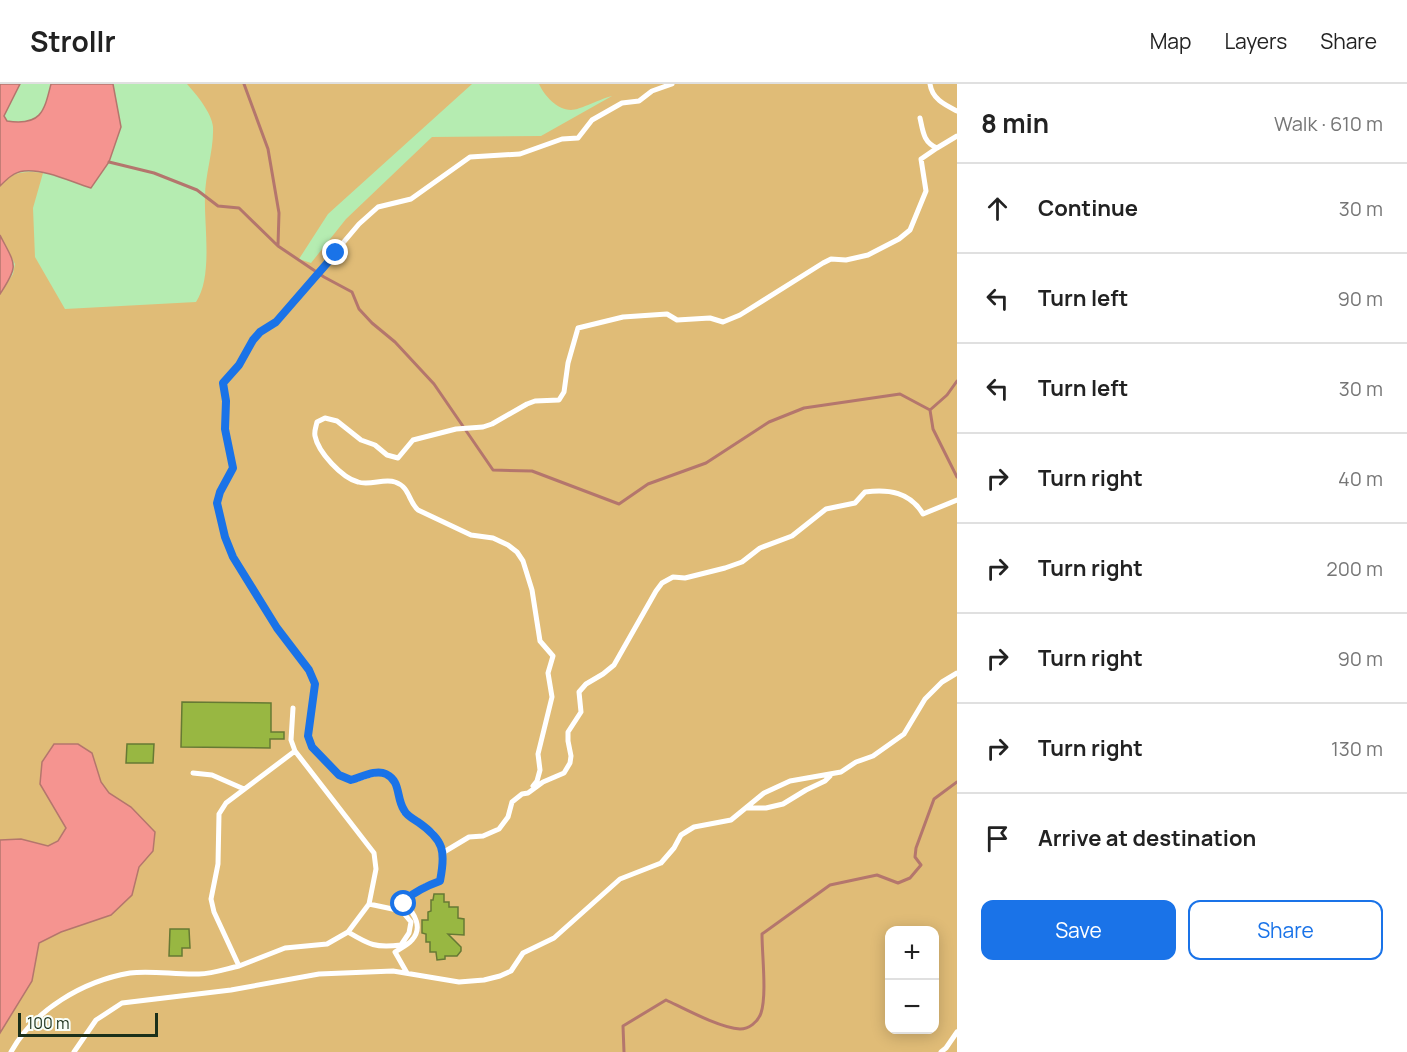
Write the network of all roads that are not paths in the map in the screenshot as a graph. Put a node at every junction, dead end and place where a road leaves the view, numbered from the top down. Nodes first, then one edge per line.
1 (672, 84) edge
2 (930, 84) edge
3 (957, 111) edge
4 (920, 118) dead end
5 (957, 136) edge
6 (938, 147) junction
7 (957, 500) edge
8 (957, 674) edge
9 (293, 708) dead end
10 (295, 751) junction
11 (193, 772) dead end
12 (831, 774) junction
13 (243, 789) junction
14 (528, 793) junction
15 (747, 808) junction
16 (444, 852) junction
17 (369, 904) junction
18 (348, 932) junction
19 (239, 966) junction
20 (407, 973) junction
21 (957, 1032) edge
22 (11, 1052) edge
23 (74, 1052) edge
24 (941, 1052) edge

1 - 16 lane
2 - 3 lane
4 - 6 lane
5 - 6 lane
6 - 14 lane
7 - 14 lane
8 - 12 lane
9 - 10 lane
10 - 13 lane
10 - 17 lane
11 - 13 lane
12 - 15 lane
12 - 15 lane
13 - 19 lane
14 - 16 lane
15 - 20 lane
16 - 20 lane
17 - 18 lane
17 - 18 lane
18 - 19 lane
19 - 22 lane
20 - 23 lane
21 - 24 lane

